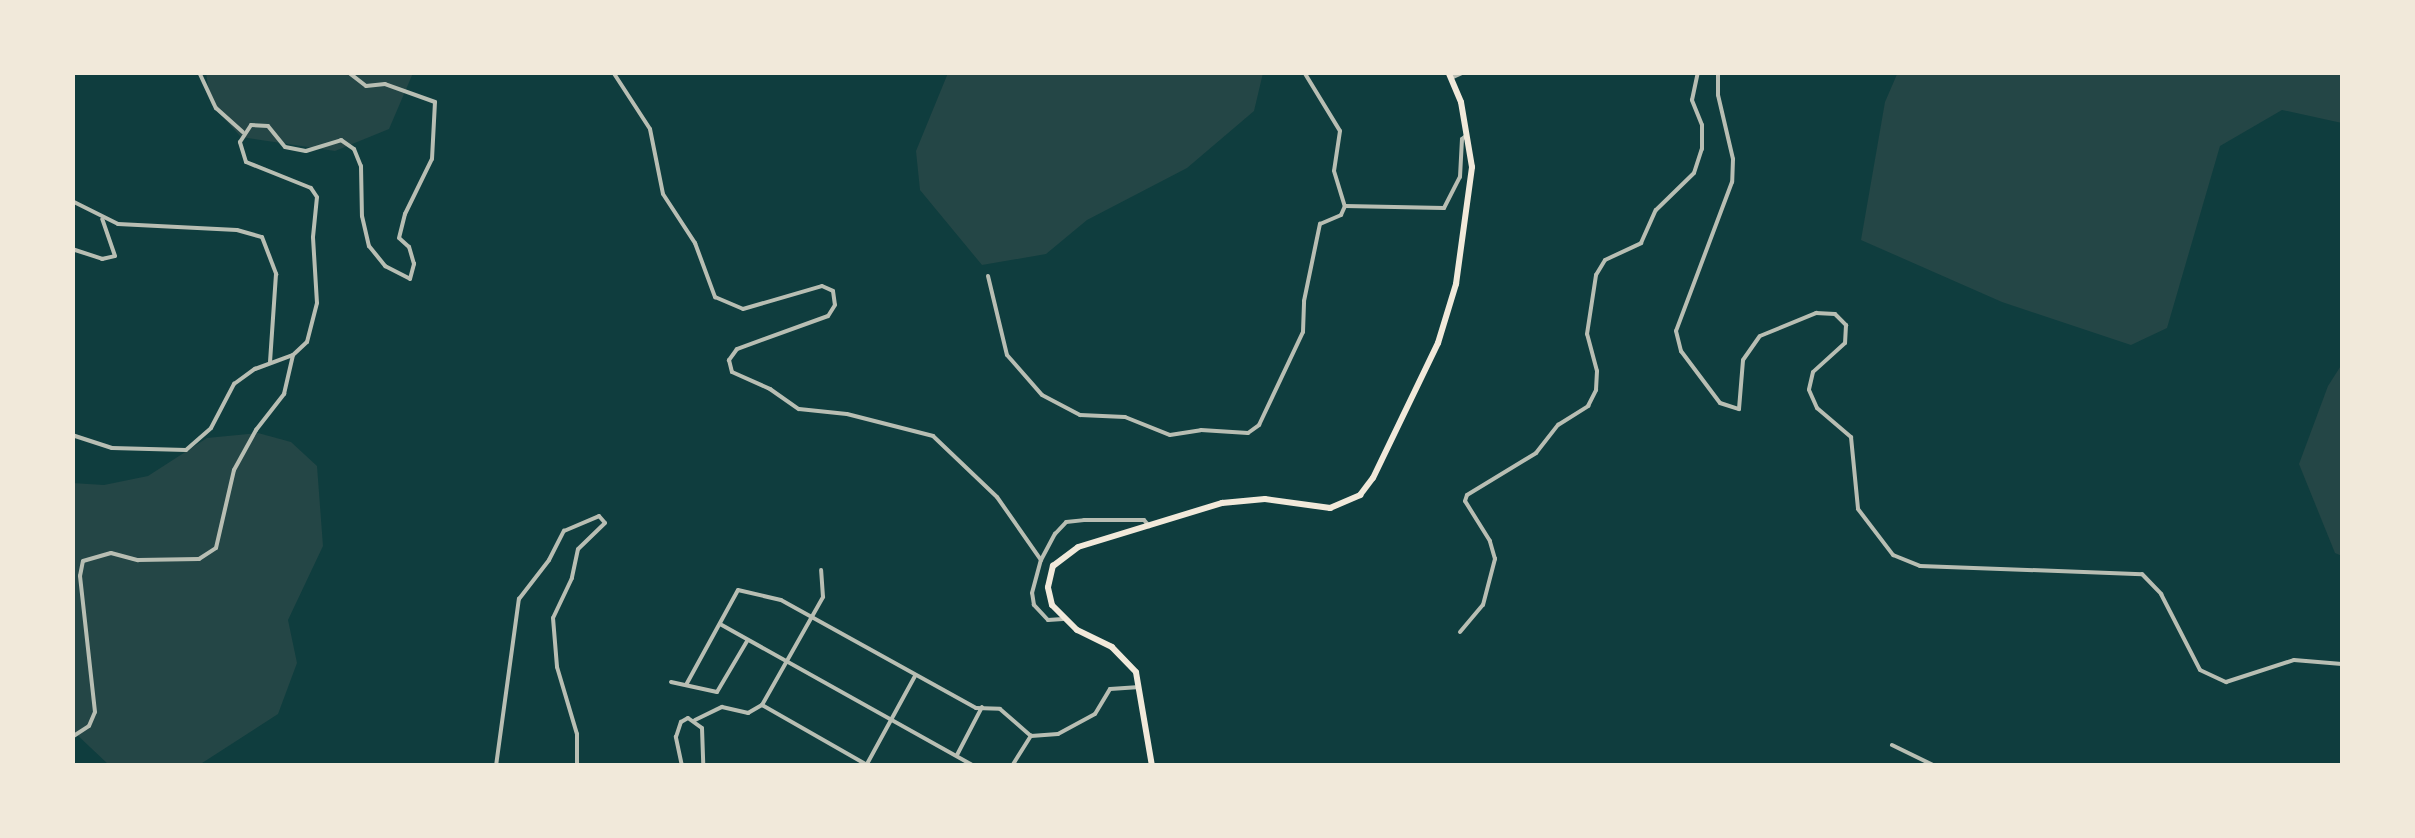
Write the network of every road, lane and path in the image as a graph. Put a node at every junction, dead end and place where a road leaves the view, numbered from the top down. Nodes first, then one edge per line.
1 (199, 72) edge
2 (348, 72) edge
3 (613, 72) edge
4 (1304, 72) edge
5 (1464, 72) edge
6 (1698, 72) edge
7 (1718, 72) edge
8 (1450, 76) edge
9 (243, 132) junction
10 (1468, 133) junction
11 (72, 202) edge
12 (1345, 206) junction
13 (102, 218) junction
14 (72, 250) edge
15 (988, 276) dead end
16 (293, 355) junction
17 (270, 362) junction
18 (72, 435) edge
19 (1149, 526) junction
20 (1041, 560) junction
21 (821, 570) dead end
22 (811, 616) junction
23 (1063, 619) junction
24 (719, 624) junction
25 (1460, 632) dead end
26 (747, 641) junction
27 (787, 662) junction
28 (2342, 664) edge
29 (916, 674) junction
30 (671, 682) dead end
31 (686, 685) junction
32 (1141, 687) junction
33 (762, 704) junction
34 (982, 707) junction
35 (892, 718) junction
36 (695, 720) junction
37 (1031, 736) junction
38 (72, 737) edge
39 (1892, 746) dead end
40 (956, 755) junction
41 (868, 765) edge
42 (496, 766) edge
43 (577, 766) edge
44 (682, 766) edge
45 (703, 766) edge
46 (974, 766) edge
47 (1012, 766) edge
48 (1152, 766) edge
49 (1935, 766) edge

1 - 9 street
2 - 9 street
3 - 20 street
4 - 12 street
5 - 8 street
6 - 25 street
7 - 28 street
8 - 10 highway
9 - 16 street
10 - 12 street
10 - 19 highway
11 - 13 street
12 - 15 street
13 - 14 street
13 - 17 street
16 - 17 street
16 - 38 street
17 - 18 street
19 - 20 street
19 - 23 highway
20 - 23 street
21 - 22 street
22 - 24 street
22 - 27 street
22 - 29 street
23 - 32 highway
24 - 26 street
24 - 31 street
26 - 27 street
26 - 31 street
27 - 33 street
27 - 35 street
29 - 34 street
29 - 35 street
30 - 31 street
32 - 37 street
32 - 48 highway
33 - 36 street
33 - 41 street
34 - 37 street
34 - 40 street
35 - 40 street
35 - 41 street
36 - 44 street
36 - 45 street
37 - 47 street
39 - 49 street
40 - 46 street
42 - 43 street

